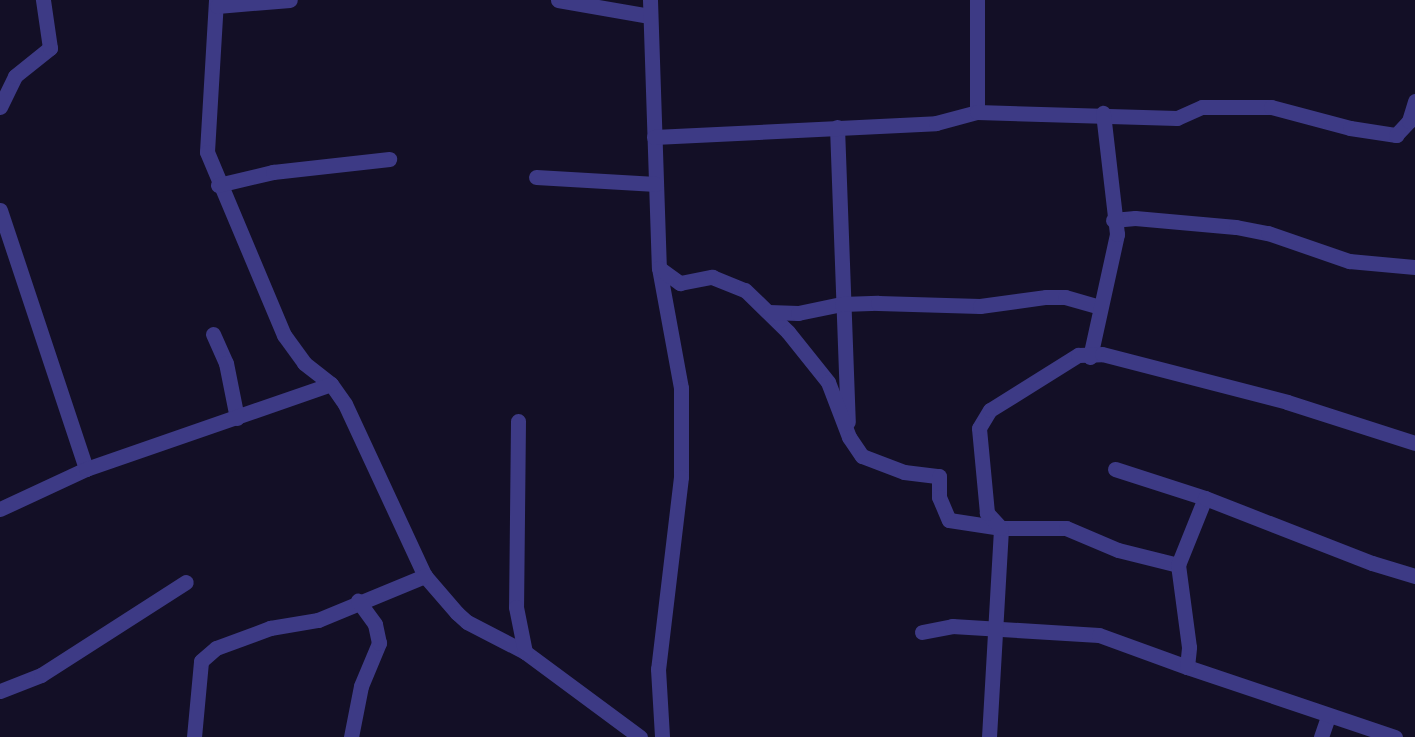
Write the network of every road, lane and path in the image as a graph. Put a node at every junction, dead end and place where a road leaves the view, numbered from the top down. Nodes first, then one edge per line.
1 (43, 0) edge
2 (290, 0) edge
3 (558, 0) edge
4 (977, 0) edge
5 (217, 3) edge
6 (650, 8) edge
7 (1415, 101) edge
8 (0, 106) edge
9 (977, 112) junction
10 (1103, 113) junction
11 (837, 127) junction
12 (654, 137) junction
13 (389, 159) dead end
14 (536, 177) dead end
15 (656, 184) junction
16 (218, 185) junction
17 (0, 210) edge
18 (1113, 220) junction
19 (1415, 267) edge
20 (659, 268) junction
21 (842, 304) junction
22 (1099, 307) junction
23 (770, 312) junction
24 (213, 334) dead end
25 (1089, 357) junction
26 (331, 384) junction
27 (237, 418) junction
28 (518, 421) dead end
29 (849, 437) junction
30 (1415, 443) edge
31 (1115, 469) dead end
32 (86, 470) junction
33 (1205, 498) junction
34 (0, 509) edge
35 (1001, 528) junction
36 (1178, 565) junction
37 (425, 576) junction
38 (1415, 576) edge
39 (186, 582) dead end
40 (358, 601) junction
41 (995, 629) junction
42 (922, 632) dead end
43 (525, 652) junction
44 (1186, 667) junction
45 (0, 691) edge
46 (1328, 717) junction
47 (194, 737) edge
48 (351, 737) edge
49 (640, 737) edge
50 (662, 737) edge
51 (989, 737) edge
52 (1321, 737) edge
53 (1395, 737) edge

1 - 8 street
2 - 5 street
3 - 6 street
4 - 9 street
5 - 16 street
6 - 12 street
7 - 10 street
9 - 10 street
9 - 11 street
10 - 18 street
11 - 12 street
11 - 21 street
12 - 15 street
13 - 16 street
14 - 15 street
15 - 20 street
16 - 26 street
17 - 32 street
18 - 19 street
18 - 22 street
20 - 23 street
20 - 50 street
21 - 22 street
21 - 23 street
21 - 29 street
22 - 25 street
23 - 29 street
24 - 27 street
25 - 30 street
25 - 35 street
26 - 27 street
26 - 37 street
27 - 32 street
28 - 43 street
29 - 35 street
31 - 33 street
32 - 34 street
33 - 36 street
33 - 38 street
35 - 36 street
35 - 41 street
36 - 44 street
37 - 40 street
37 - 43 street
39 - 45 street
40 - 47 street
40 - 48 street
41 - 42 street
41 - 44 street
41 - 51 street
43 - 49 street
44 - 46 street
46 - 52 street
46 - 53 street

